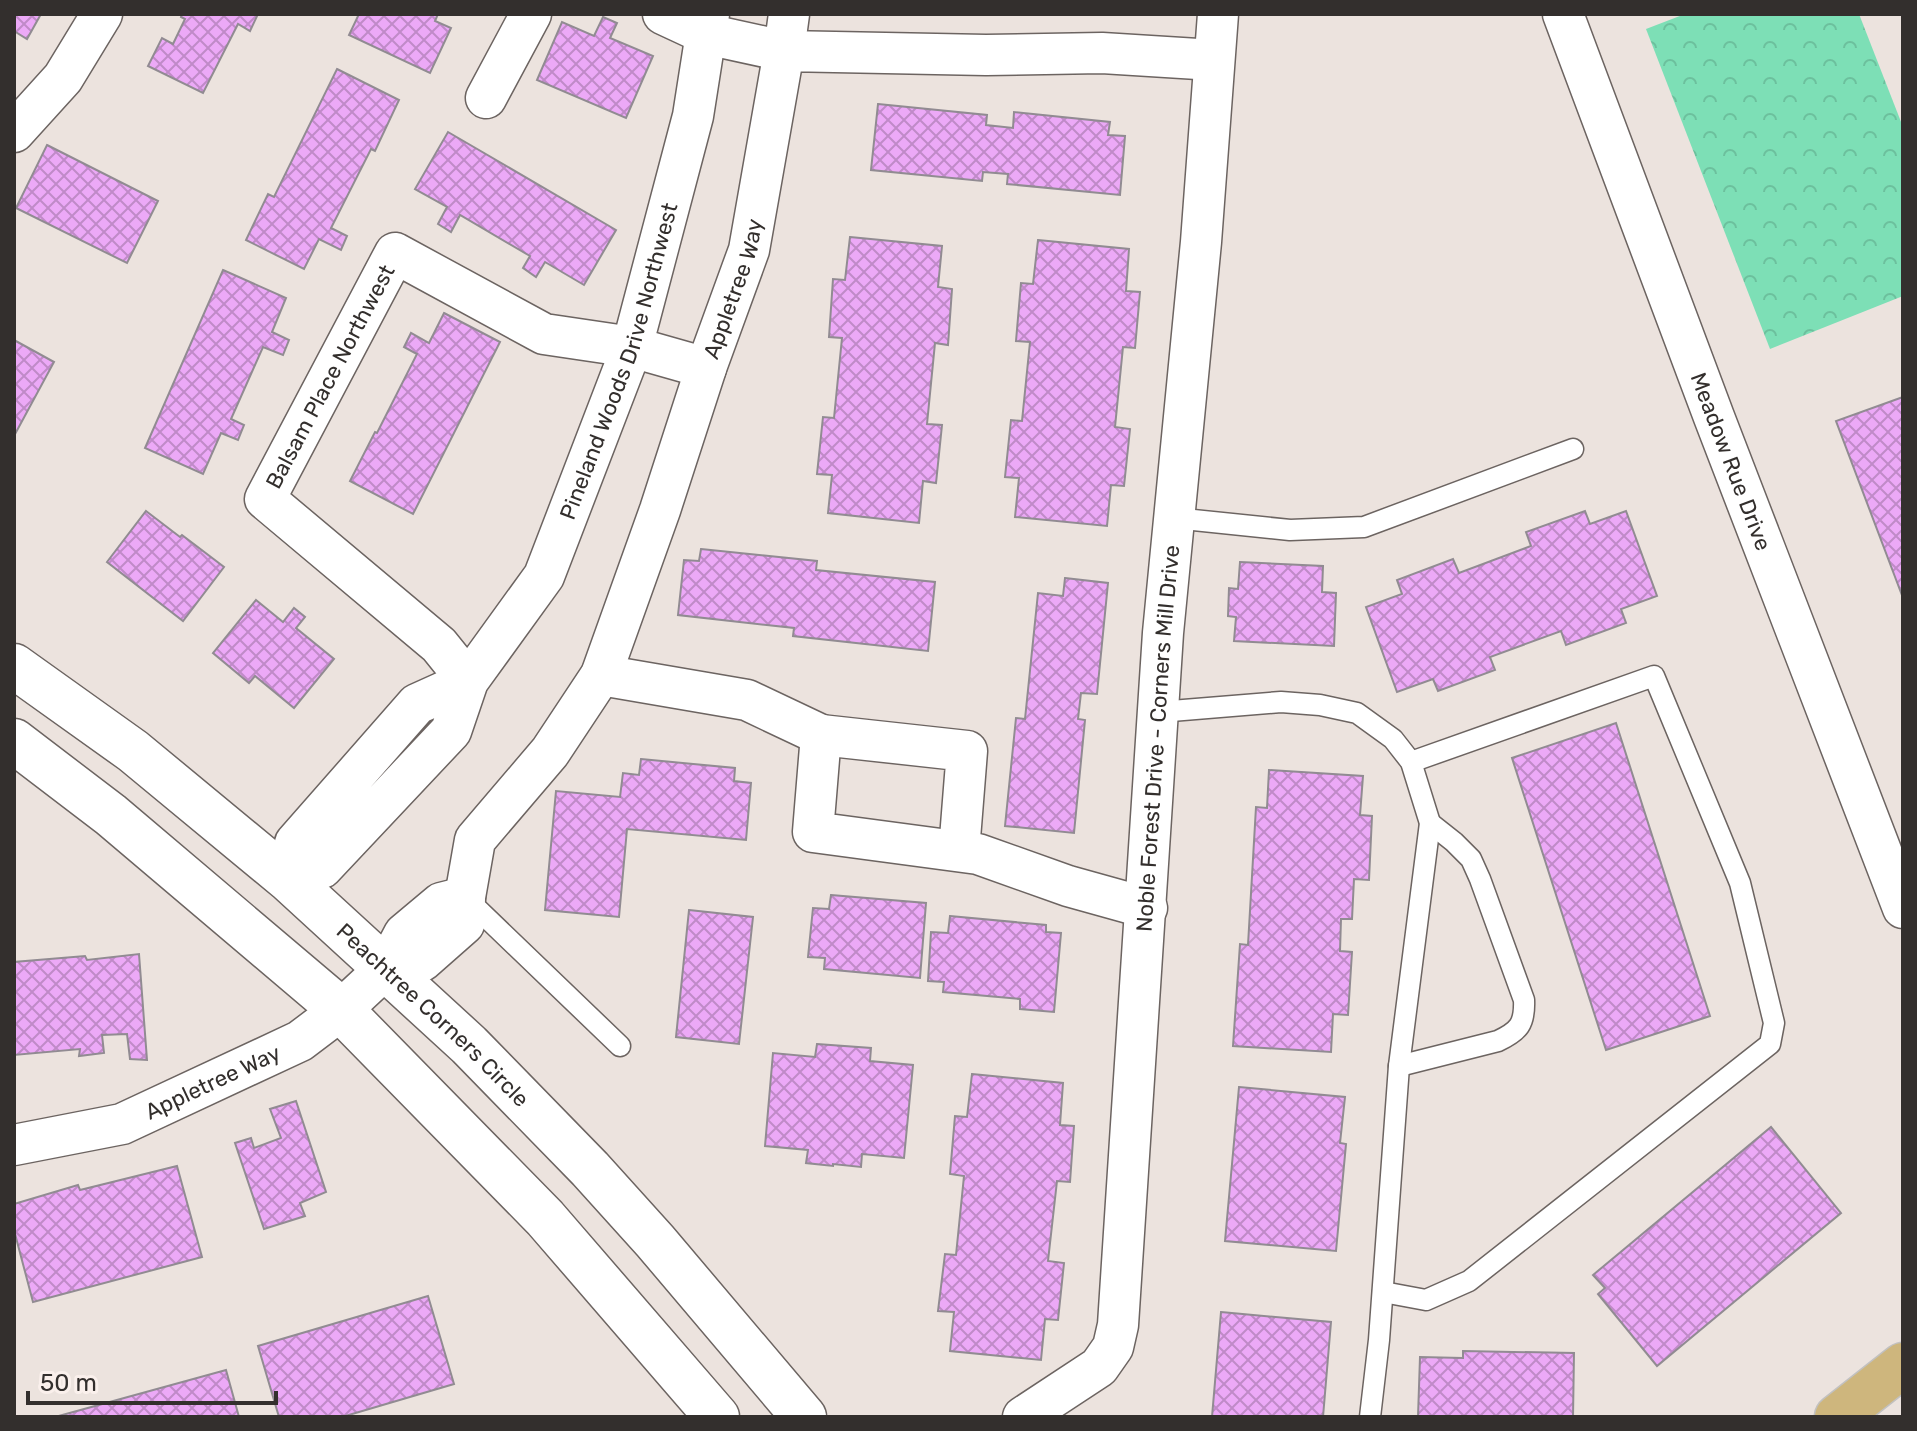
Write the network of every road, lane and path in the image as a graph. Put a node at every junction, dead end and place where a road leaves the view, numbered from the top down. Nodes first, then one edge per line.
1 (102, 14) edge
2 (531, 14) edge
3 (663, 14) edge
4 (1218, 14) edge
5 (1563, 14) edge
6 (708, 24) edge
7 (787, 32) edge
8 (1214, 60) junction
9 (486, 98) dead end
10 (14, 132) edge
11 (632, 347) junction
12 (706, 368) junction
13 (1573, 449) dead end
14 (1174, 518) junction
15 (14, 666) edge
16 (601, 675) junction
17 (468, 681) junction
18 (1159, 712) junction
19 (821, 735) junction
20 (14, 741) edge
21 (1411, 762) junction
22 (1430, 823) junction
23 (959, 851) junction
24 (289, 880) junction
25 (465, 897) junction
26 (1147, 908) junction
27 (1903, 908) edge
28 (386, 968) junction
29 (341, 1010) junction
30 (620, 1046) dead end
31 (1399, 1066) junction
32 (14, 1145) edge
33 (1383, 1292) junction
34 (1903, 1365) edge
35 (717, 1417) edge
36 (804, 1417) edge
37 (1023, 1417) edge
38 (1370, 1417) edge
39 (1837, 1417) edge

1 - 10 street
2 - 9 street
3 - 6 street
4 - 8 street, Noble Forest Drive - Corners Mill Drive
5 - 27 street, Meadow Rue Drive
6 - 7 street
6 - 11 street, Pineland Woods Drive Northwest
7 - 8 street
7 - 12 street, Appletree Way
8 - 14 street, Noble Forest Drive - Corners Mill Drive
11 - 12 street, Balsam Place Northwest
11 - 17 street, Pineland Woods Drive Northwest
11 - 17 street, Balsam Place Northwest
12 - 16 street, Appletree Way
13 - 14 lane
14 - 18 street, Noble Forest Drive - Corners Mill Drive
15 - 24 street, Peachtree Corners Circle
16 - 19 street
16 - 25 street, Appletree Way
17 - 24 street, Pineland Woods Drive Northwest
18 - 21 lane
18 - 26 street, Noble Forest Drive - Corners Mill Drive
19 - 23 street
19 - 23 street
20 - 29 street
21 - 22 lane
21 - 33 lane
22 - 31 lane
22 - 31 lane
23 - 26 street
24 - 28 street, Peachtree Corners Circle
25 - 28 street, Appletree Way
25 - 30 lane
26 - 37 street, Noble Forest Drive - Corners Mill Drive
28 - 29 street, Appletree Way
28 - 36 street, Peachtree Corners Circle
29 - 32 street, Appletree Way
29 - 35 street
31 - 33 lane
33 - 38 lane
34 - 39 main road

